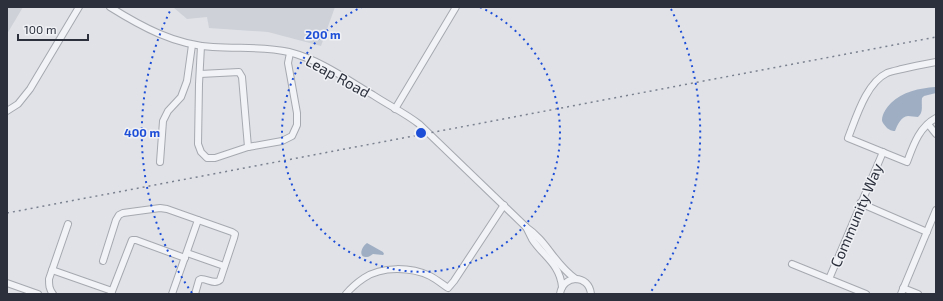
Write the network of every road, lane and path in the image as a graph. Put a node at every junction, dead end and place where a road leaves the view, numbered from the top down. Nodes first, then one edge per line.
1 (79, 7) edge
2 (111, 7) edge
3 (456, 7) edge
4 (192, 45) junction
5 (202, 46) junction
6 (290, 53) junction
7 (936, 62) edge
8 (200, 74) junction
9 (395, 109) junction
10 (7, 111) edge
11 (936, 118) edge
12 (928, 124) junction
13 (936, 134) edge
14 (248, 147) junction
15 (883, 152) junction
16 (160, 162) dead end
17 (860, 203) junction
18 (504, 205) junction
19 (936, 210) edge
20 (198, 220) junction
21 (68, 224) dead end
22 (526, 227) junction
23 (927, 232) junction
24 (186, 256) junction
25 (103, 261) dead end
26 (792, 264) dead end
27 (224, 266) junction
28 (52, 270) junction
29 (576, 279) junction
30 (829, 279) junction
31 (7, 283) edge
32 (562, 287) junction
33 (902, 291) edge
34 (51, 293) edge
35 (112, 293) edge
36 (38, 294) edge
37 (172, 294) edge
38 (194, 294) edge
39 (346, 294) edge
40 (560, 294) edge
41 (591, 294) edge
42 (866, 294) edge
43 (918, 294) edge

1 - 10 street
2 - 4 street, Leap Road
3 - 9 street
4 - 5 street, Leap Road
4 - 16 street
5 - 6 street, Leap Road
5 - 8 street
6 - 9 street, Leap Road
6 - 14 street
7 - 15 street
8 - 14 street
8 - 14 street
9 - 18 street, Leap Road
11 - 12 street, Community Way
12 - 13 street
12 - 15 street, Community Way
15 - 17 street, Community Way
17 - 23 street
17 - 30 street, Community Way
18 - 22 street, Leap Road
18 - 39 street
19 - 23 street
20 - 24 street
20 - 25 street
20 - 27 street
21 - 28 street
22 - 29 street, Leap Road
22 - 32 street, Leap Road
23 - 33 street
24 - 27 street
24 - 35 street
24 - 37 street
26 - 30 street
27 - 38 street
28 - 34 street
28 - 35 street
29 - 32 street
29 - 41 street, Leap Road
30 - 42 street
31 - 36 street
32 - 40 street
33 - 43 street

